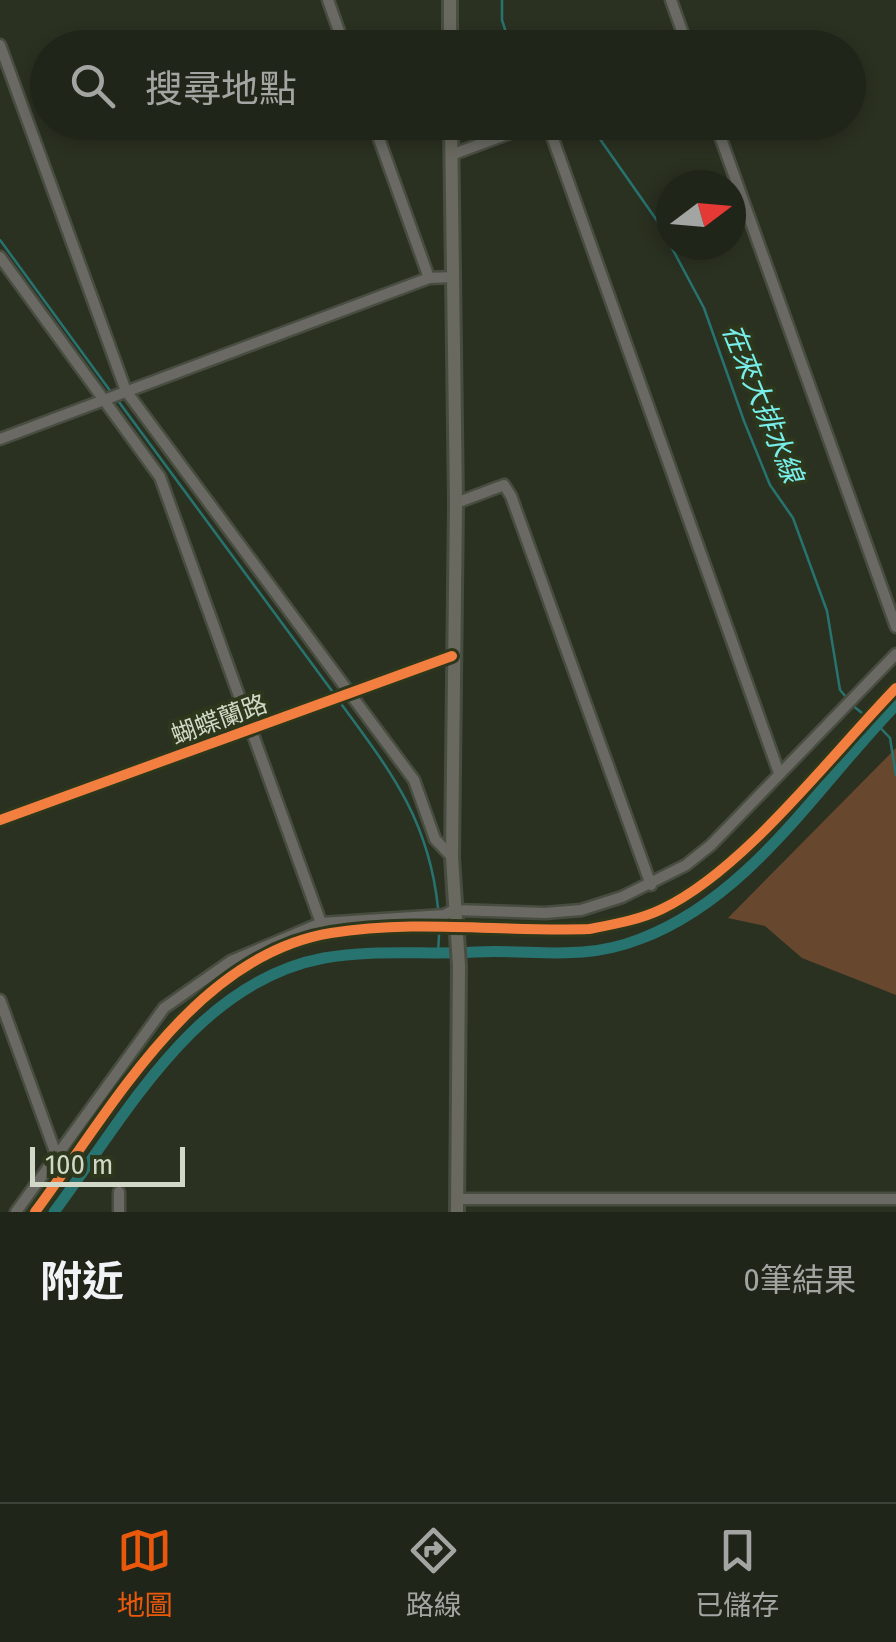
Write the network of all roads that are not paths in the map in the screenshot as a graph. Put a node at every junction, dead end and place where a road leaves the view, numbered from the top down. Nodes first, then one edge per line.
1 (328, 0) edge
2 (450, 0) edge
3 (672, 0) edge
4 (339, 30) edge
5 (450, 30) edge
6 (682, 30) edge
7 (0, 45) edge
8 (30, 129) edge
9 (34, 140) edge
10 (379, 140) edge
11 (451, 140) edge
12 (493, 140) edge
13 (550, 140) edge
14 (721, 140) edge
15 (451, 155) junction
16 (0, 257) edge
17 (453, 277) junction
18 (429, 278) junction
19 (124, 391) junction
20 (106, 397) junction
21 (0, 439) edge
22 (456, 502) junction
23 (896, 626) edge
24 (896, 654) edge
25 (452, 656) junction
26 (347, 694) junction
27 (251, 729) junction
28 (779, 773) junction
29 (0, 820) edge
30 (452, 857) junction
31 (650, 885) junction
32 (454, 910) junction
33 (322, 923) junction
34 (0, 1000) edge
35 (57, 1157) junction
36 (119, 1192) dead end
37 (896, 1199) edge
38 (457, 1206) edge
39 (16, 1212) edge
40 (119, 1212) edge

1 - 4 street
2 - 5 main road
3 - 6 street
7 - 8 street
9 - 19 street
10 - 18 street
11 - 15 main road
12 - 15 street
13 - 28 street
14 - 23 street
15 - 17 main road
16 - 20 street
17 - 18 street
17 - 22 main road
18 - 19 street
19 - 20 street
19 - 26 street
20 - 21 street
20 - 27 street
22 - 25 main road
22 - 31 street
24 - 28 street
25 - 26 street, 蝴蝶蘭路
25 - 30 main road
26 - 27 street, 蝴蝶蘭路
26 - 30 street
27 - 29 street, 蝴蝶蘭路
27 - 33 street
28 - 31 street
30 - 32 main road
31 - 32 street
32 - 33 street
32 - 38 main road
33 - 35 street
34 - 35 street
35 - 39 street
36 - 40 street
37 - 38 street

